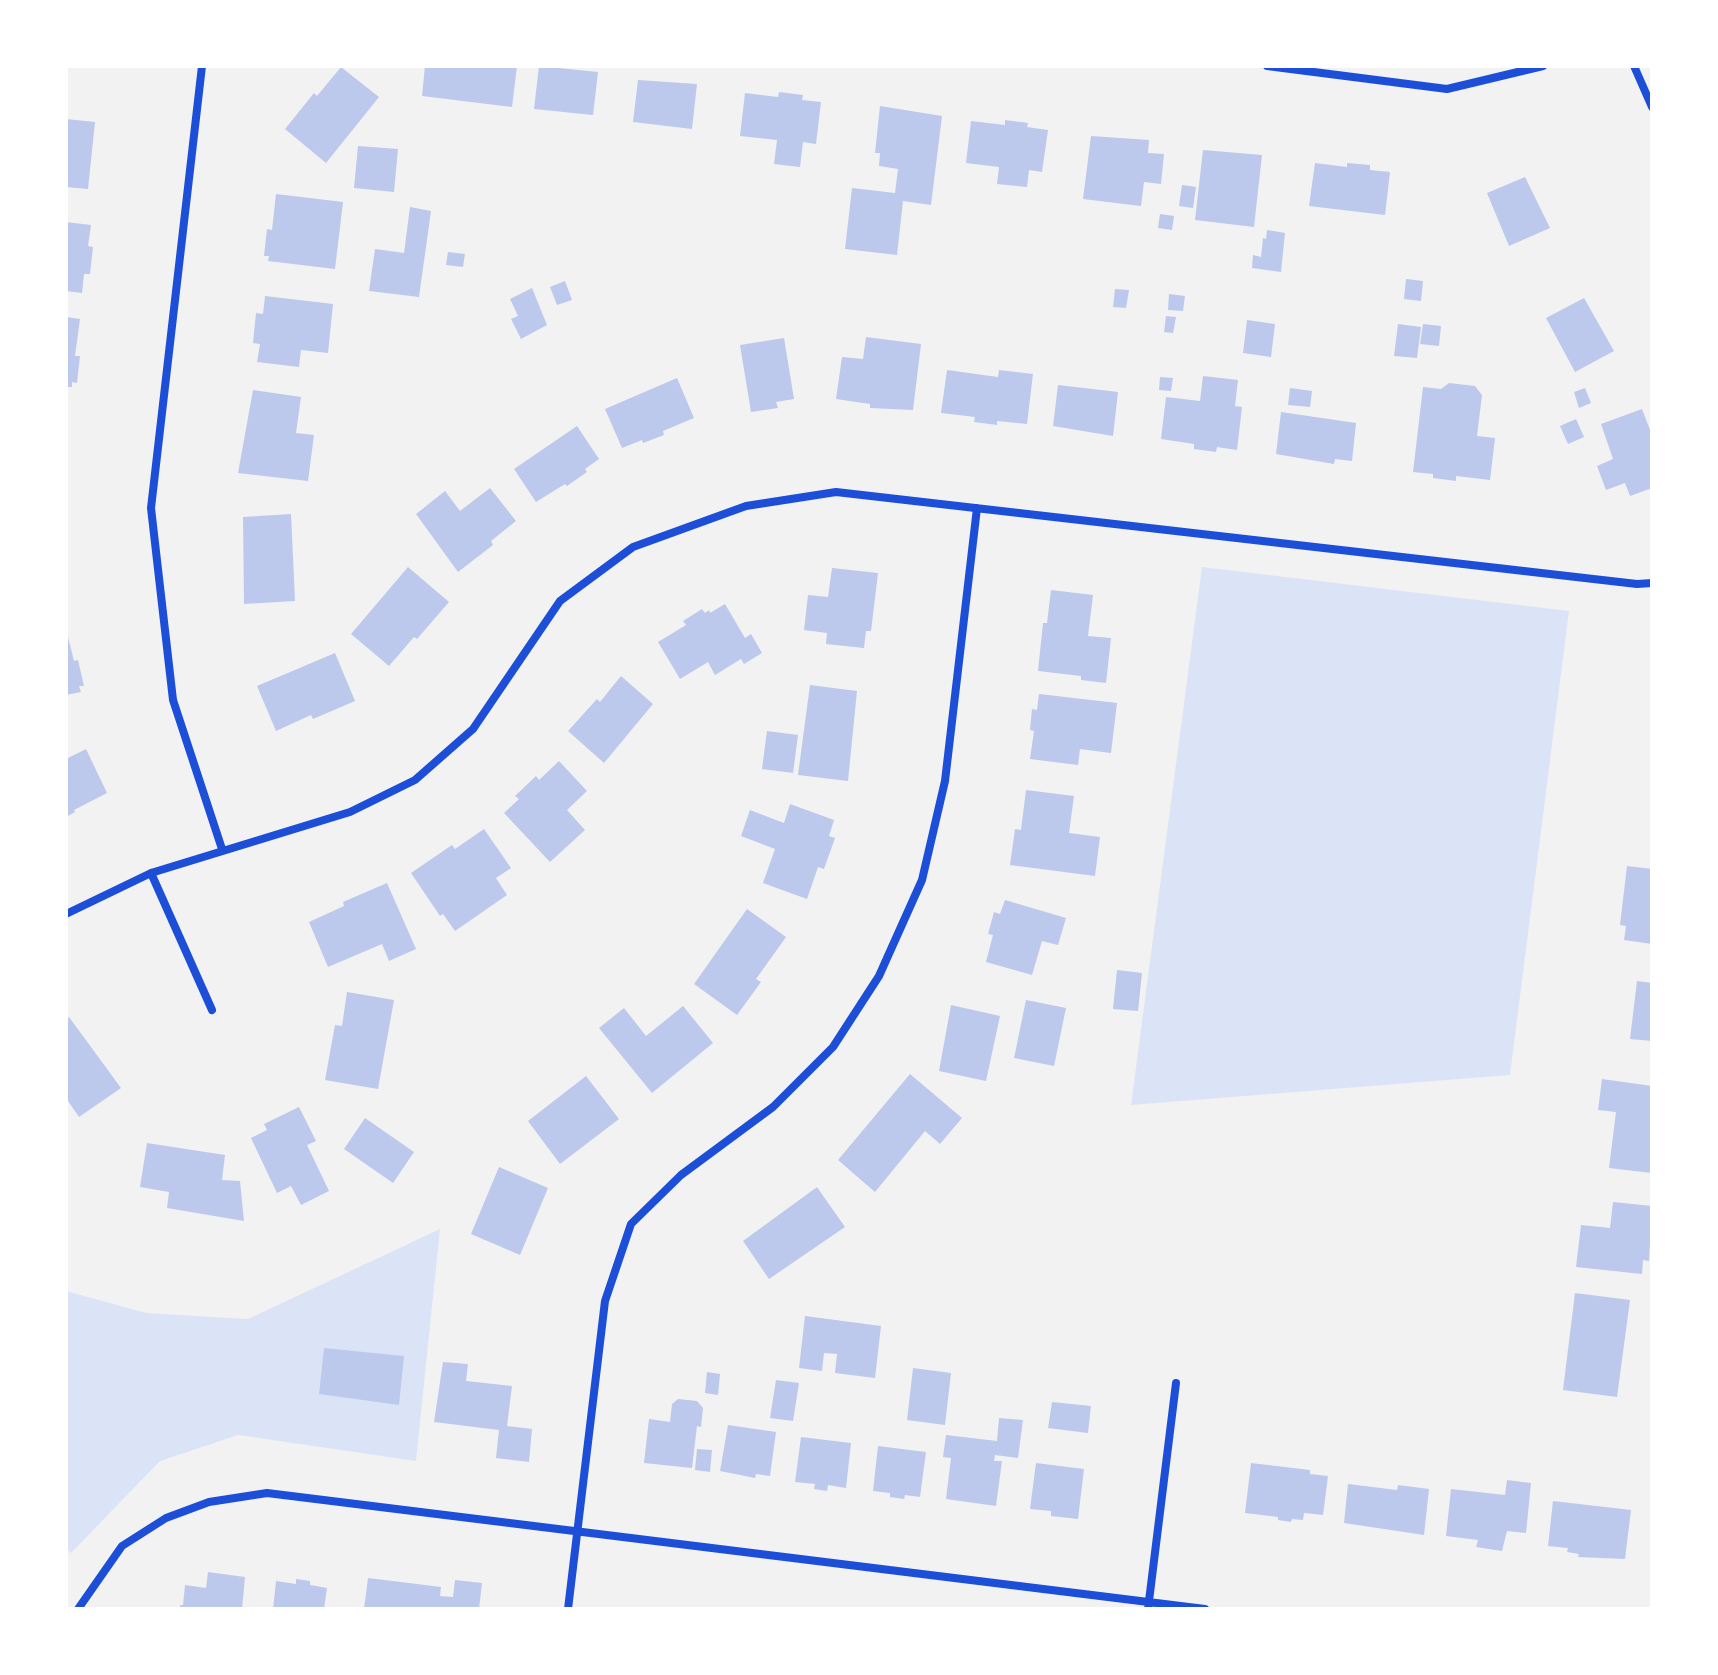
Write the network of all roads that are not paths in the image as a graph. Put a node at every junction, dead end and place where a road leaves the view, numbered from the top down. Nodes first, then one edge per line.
1 (202, 66) edge
2 (1267, 66) edge
3 (1543, 66) edge
4 (1634, 66) edge
5 (1652, 107) edge
6 (977, 508) junction
7 (1652, 583) edge
8 (222, 849) junction
9 (151, 873) junction
10 (66, 914) edge
11 (212, 1010) dead end
12 (1176, 1383) dead end
13 (577, 1532) junction
14 (1149, 1606) edge
15 (78, 1609) edge
16 (568, 1609) edge
17 (1205, 1609) edge

1 - 8 street
2 - 3 street
4 - 5 street
6 - 7 street
6 - 8 street
6 - 13 street
8 - 9 street
9 - 10 street
9 - 11 street
12 - 14 street
13 - 14 street
13 - 15 street
13 - 16 street
14 - 17 street

